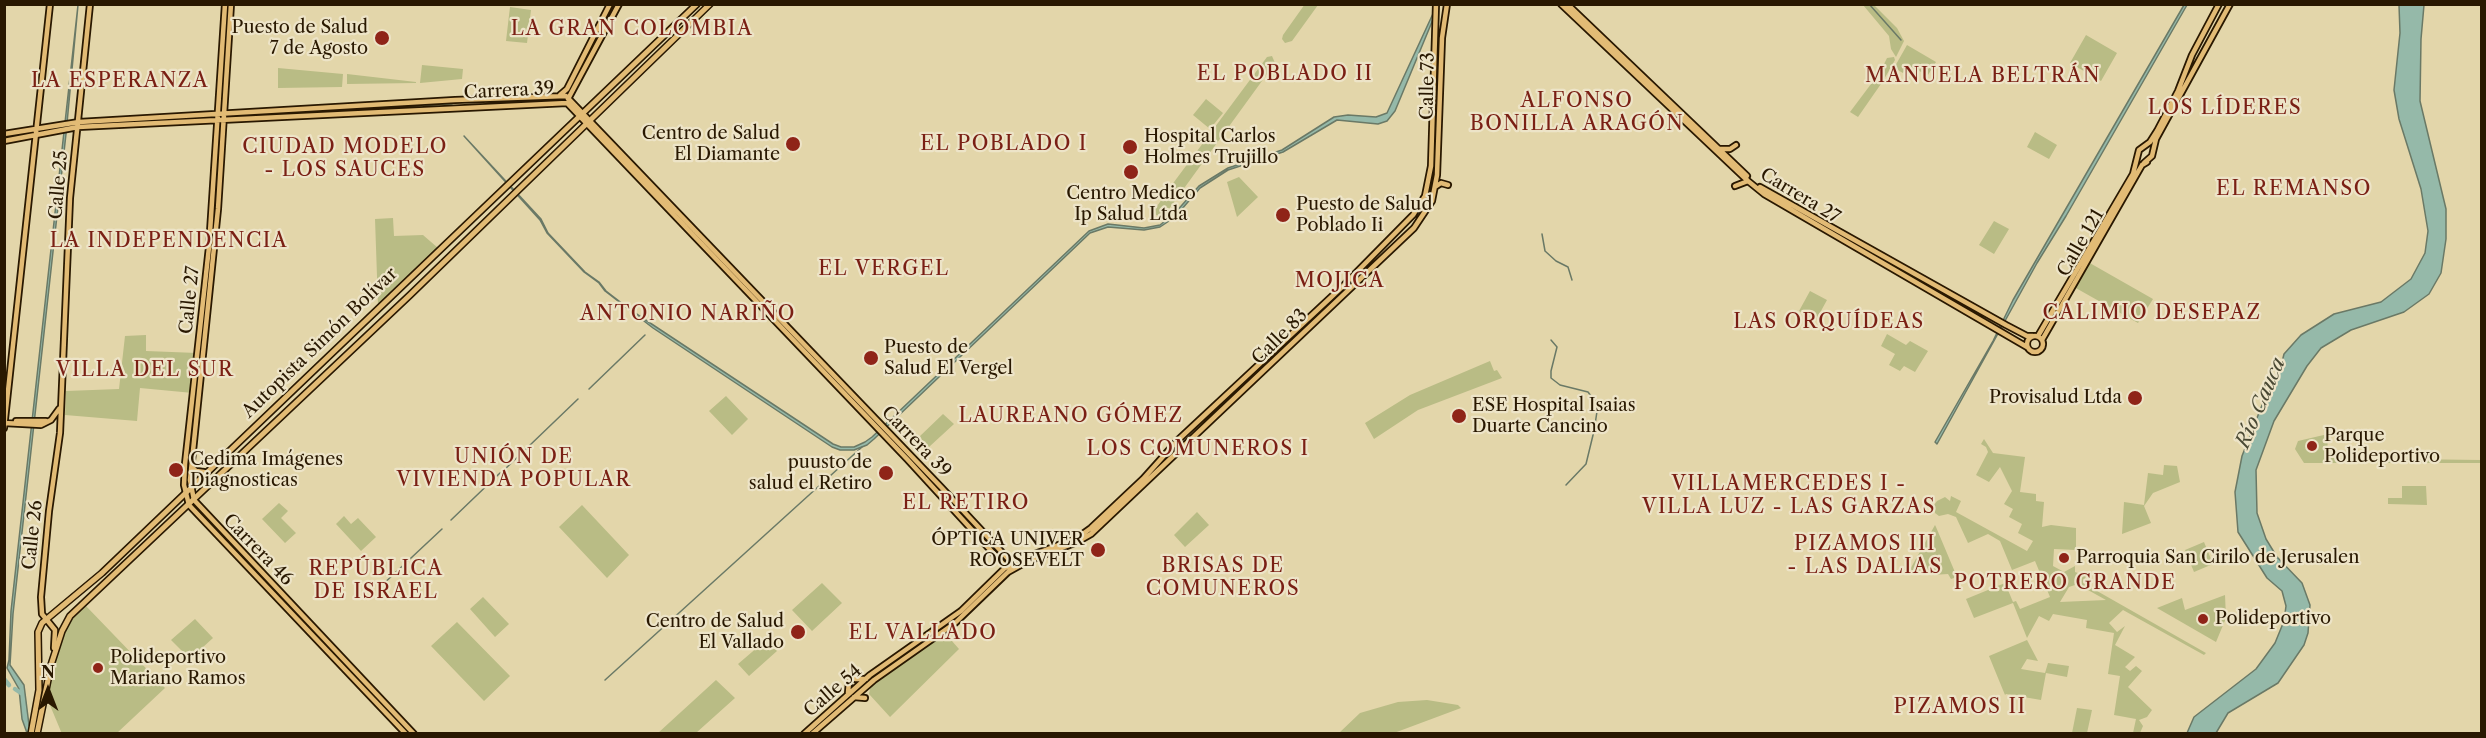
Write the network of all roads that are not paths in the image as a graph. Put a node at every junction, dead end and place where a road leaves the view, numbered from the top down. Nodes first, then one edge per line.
1 (50, 4) edge
2 (90, 4) edge
3 (225, 4) edge
4 (231, 4) edge
5 (610, 4) edge
6 (619, 4) edge
7 (697, 4) edge
8 (710, 4) edge
9 (1436, 4) edge
10 (1447, 4) edge
11 (1561, 4) edge
12 (1567, 4) edge
13 (2219, 4) edge
14 (2230, 4) edge
15 (2209, 24) junction
16 (2217, 29) junction
17 (1433, 83) junction
18 (1441, 84) junction
19 (560, 95) junction
20 (534, 96) junction
21 (1432, 97) junction
22 (569, 98) junction
23 (466, 99) junction
24 (1441, 99) junction
25 (455, 100) junction
26 (564, 102) junction
27 (533, 104) junction
28 (465, 107) junction
29 (455, 108) junction
30 (266, 111) junction
31 (278, 111) junction
32 (582, 115) junction
33 (220, 117) junction
34 (266, 117) junction
35 (277, 117) junction
36 (589, 123) junction
37 (78, 125) junction
38 (36, 132) junction
39 (4, 134) edge
40 (4, 141) edge
41 (1736, 145) dead end
42 (2146, 145) junction
43 (1720, 149) junction
44 (2153, 149) junction
45 (2138, 158) junction
46 (2147, 162) junction
47 (1431, 163) joint
48 (1438, 169) joint
49 (1748, 182) junction
50 (1448, 184) dead end
51 (1735, 186) dead end
52 (1435, 187) junction
53 (1408, 221) junction
54 (1414, 228) junction
55 (1399, 231) junction
56 (1405, 238) junction
57 (1290, 334) junction
58 (2038, 337) junction
59 (1296, 339) junction
60 (1280, 343) junction
61 (2027, 347) junction
62 (1287, 348) junction
63 (196, 360) junction
64 (203, 361) junction
65 (1248, 387) joint
66 (62, 403) junction
67 (1199, 420) junction
68 (5, 422) edge
69 (1206, 427) junction
70 (4, 428) edge
71 (1188, 431) junction
72 (888, 433) junction
73 (1194, 438) junction
74 (192, 466) junction
75 (204, 472) dead end
76 (188, 489) junction
77 (938, 489) junction
78 (191, 502) junction
79 (981, 534) junction
80 (1011, 564) junction
81 (1004, 569) junction
82 (46, 622) junction
83 (51, 665) junction
84 (855, 679) dead end
85 (870, 679) junction
86 (849, 681) dead end
87 (849, 696) junction
88 (34, 732) edge
89 (406, 734) edge
90 (414, 734) edge
91 (804, 734) edge
92 (812, 734) edge

1 - 38 main road
2 - 37 main road, Calle 25
3 - 33 main road, Calle 27
4 - 33 main road, Calle 27
5 - 19 main road
6 - 22 main road
7 - 32 highway
8 - 36 highway, Autopista Simón Bolívar
9 - 17 main road, Calle 73
10 - 18 main road, Calle 73
11 - 49 main road, Carrera 27
12 - 43 main road, Carrera 27
13 - 15 main road
14 - 16 main road
15 - 16 main road
15 - 42 main road
16 - 44 main road
17 - 18 main road
17 - 21 main road, Calle 73
18 - 24 main road, Calle 73
19 - 20 main road, Carrera 39
19 - 22 main road, Carrera 39
20 - 23 main road, Carrera 39
20 - 27 main road
21 - 24 main road
21 - 47 main road, Calle 73
22 - 26 main road
22 - 32 main road, Carrera 39
23 - 25 main road, Carrera 39
23 - 28 main road
24 - 48 main road, Calle 73
25 - 29 main road
25 - 31 main road, Carrera 39
26 - 27 main road, Carrera 39
26 - 32 main road, Carrera 39
27 - 28 main road, Carrera 39
28 - 29 main road, Carrera 39
29 - 35 main road, Carrera 39
30 - 31 main road, Carrera 39
30 - 33 main road, Carrera 39
30 - 34 main road
31 - 35 main road
32 - 36 main road, Carrera 39
32 - 76 highway, Autopista Simón Bolívar
33 - 34 main road, Carrera 39
33 - 37 main road, Carrera 39
33 - 63 main road, Calle 27
33 - 64 main road, Calle 27
34 - 35 main road, Carrera 39
36 - 72 main road, Carrera 39
36 - 78 highway, Autopista Simón Bolívar
37 - 38 main road
37 - 66 main road, Calle 25
38 - 39 main road
38 - 40 main road
38 - 68 main road
41 - 43 main road
42 - 44 main road
42 - 45 main road
43 - 58 main road, Carrera 27
44 - 46 main road
45 - 46 main road
45 - 58 main road, Calle 121
46 - 58 main road, Calle 121
47 - 53 main road, Calle 83
48 - 52 main road, Calle 83
49 - 51 main road
49 - 61 main road, Carrera 27
50 - 52 main road
52 - 54 main road, Calle 83
53 - 54 main road
53 - 55 main road, Calle 83
54 - 56 main road, Calle 83
55 - 56 main road
55 - 57 main road, Calle 83
56 - 59 main road, Calle 83
57 - 59 main road
57 - 60 main road, Calle 83
58 - 61 main road
58 - 61 main road
59 - 62 main road, Calle 83
60 - 62 main road
60 - 67 main road, Calle 83
62 - 65 main road, Calle 83
63 - 64 main road
63 - 76 main road, Calle 27
64 - 74 main road, Calle 27
65 - 69 main road, Calle 54
66 - 68 main road
66 - 82 main road, Calle 26
67 - 69 main road
67 - 71 main road
68 - 70 main road
69 - 73 main road, Calle 54
71 - 73 main road
71 - 80 main road
72 - 77 main road, Carrera 39
72 - 77 main road, Carrera 39
73 - 80 main road, Calle 54
74 - 75 main road
74 - 76 main road, Calle 27
76 - 78 main road, Carrera 46
76 - 82 highway, Autopista Simón Bolívar
77 - 79 main road, Carrera 39
78 - 83 highway, Autopista Simón Bolívar
78 - 89 main road, Carrera 46
78 - 90 main road, Carrera 46
79 - 80 main road, Carrera 39
79 - 81 main road, Carrera 39
80 - 81 main road, Calle 54
80 - 85 main road, Calle 54
81 - 85 main road, Calle 54
82 - 83 main road, Calle 26
82 - 88 highway, Autopista Simón Bolívar
83 - 88 highway, Autopista Simón Bolívar
84 - 85 main road
85 - 87 main road, Calle 54
85 - 87 main road
86 - 87 main road
87 - 91 main road, Calle 54
87 - 92 main road, Calle 54

